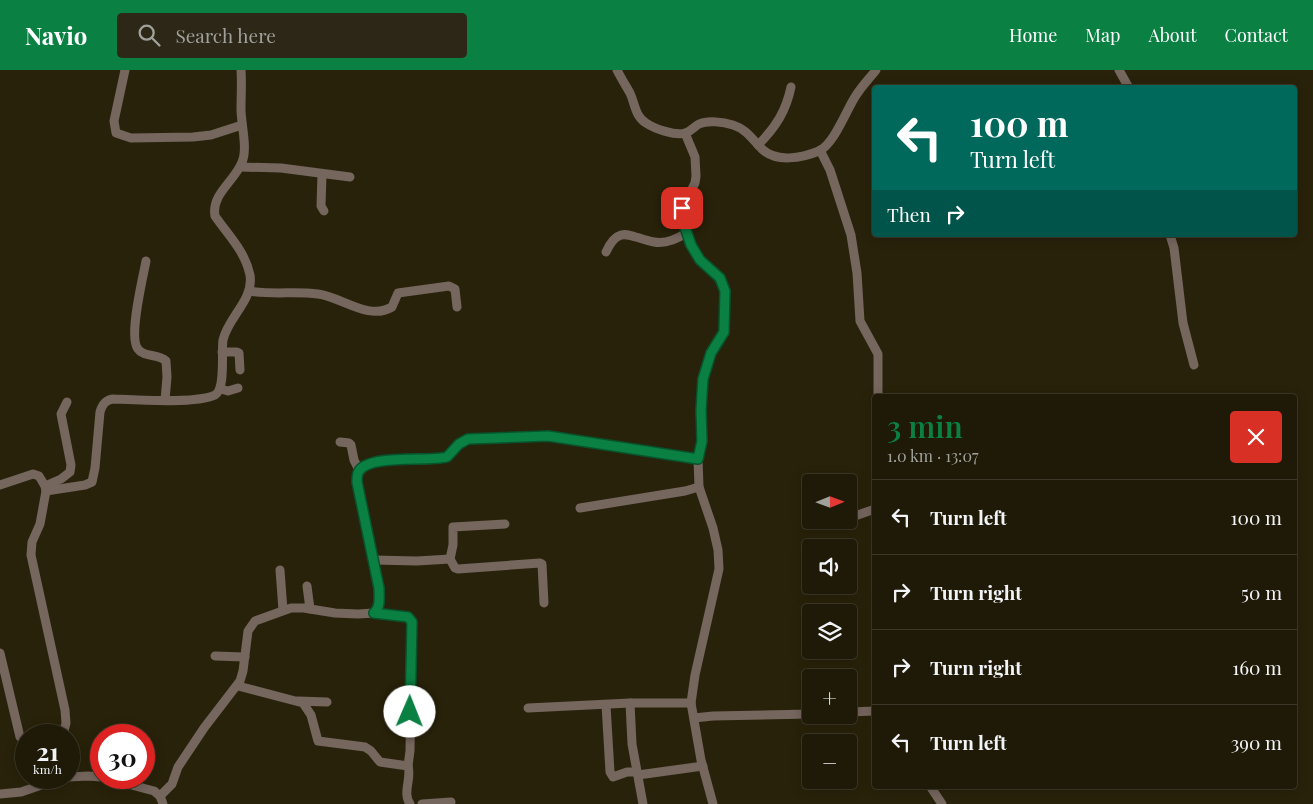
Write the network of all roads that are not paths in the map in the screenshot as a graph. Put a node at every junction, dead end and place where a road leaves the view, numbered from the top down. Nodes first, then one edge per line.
1 (124, 70) edge
2 (241, 70) edge
3 (617, 70) edge
4 (876, 70) edge
5 (1119, 70) edge
6 (1127, 85) edge
7 (791, 86) dead end
8 (242, 125) junction
9 (686, 133) junction
10 (758, 145) junction
11 (820, 150) junction
12 (240, 167) junction
13 (322, 174) junction
14 (350, 177) dead end
15 (324, 211) dead end
16 (686, 232) junction
17 (1171, 237) edge
18 (606, 252) dead end
19 (146, 261) dead end
20 (249, 291) junction
21 (458, 307) dead end
22 (222, 352) junction
23 (1194, 365) dead end
24 (240, 370) dead end
25 (238, 388) dead end
26 (221, 389) junction
27 (878, 394) edge
28 (166, 400) junction
29 (67, 402) dead end
30 (340, 442) dead end
31 (698, 459) junction
32 (360, 470) junction
33 (0, 485) edge
34 (699, 487) junction
35 (46, 488) junction
36 (580, 508) dead end
37 (872, 510) edge
38 (858, 515) edge
39 (505, 524) dead end
40 (450, 559) junction
41 (374, 560) junction
42 (280, 570) dead end
43 (307, 586) dead end
44 (544, 603) dead end
45 (310, 609) junction
46 (283, 610) junction
47 (374, 613) junction
48 (0, 652) edge
49 (215, 656) dead end
50 (245, 657) junction
51 (238, 686) junction
52 (298, 701) junction
53 (327, 702) dead end
54 (630, 703) junction
55 (691, 703) junction
56 (606, 705) junction
57 (528, 708) dead end
58 (872, 711) edge
59 (857, 712) edge
60 (802, 714) edge
61 (694, 718) junction
62 (17, 724) edge
63 (66, 724) edge
64 (408, 766) junction
65 (703, 766) junction
66 (637, 773) junction
67 (30, 789) edge
68 (147, 789) edge
69 (932, 789) edge
70 (0, 794) edge
71 (161, 800) edge
72 (451, 802) dead end
73 (410, 804) edge
74 (422, 804) edge
75 (644, 804) edge
76 (713, 804) edge
77 (942, 804) edge

1 - 8 street
2 - 8 street
3 - 9 street
4 - 11 street
5 - 6 street
7 - 10 street
8 - 12 street
9 - 10 street
9 - 16 street
10 - 11 street
11 - 27 street
12 - 13 street
12 - 20 street
13 - 14 street
13 - 15 street
16 - 18 street
16 - 31 street
17 - 23 street
19 - 28 street
20 - 21 street
20 - 22 street
22 - 24 street
22 - 26 street
25 - 26 street
26 - 28 street
28 - 35 street
29 - 35 street
30 - 32 street
31 - 32 street
31 - 34 street
32 - 41 street
33 - 35 street
34 - 36 street
34 - 55 street
35 - 63 street
37 - 38 street
39 - 40 street
40 - 41 street
40 - 44 street
41 - 47 street
42 - 46 street
43 - 45 street
45 - 46 street
45 - 47 street
46 - 50 street
47 - 64 street
48 - 62 street
49 - 50 street
50 - 51 street
51 - 52 street
51 - 71 street
52 - 53 street
52 - 64 street
54 - 55 street
54 - 56 street
54 - 66 street
55 - 61 street
56 - 57 street
56 - 66 street
58 - 59 street
60 - 61 street
61 - 65 street
64 - 73 street
65 - 66 street
65 - 76 street
66 - 75 street
67 - 70 street
68 - 71 street
69 - 77 street
72 - 74 street

